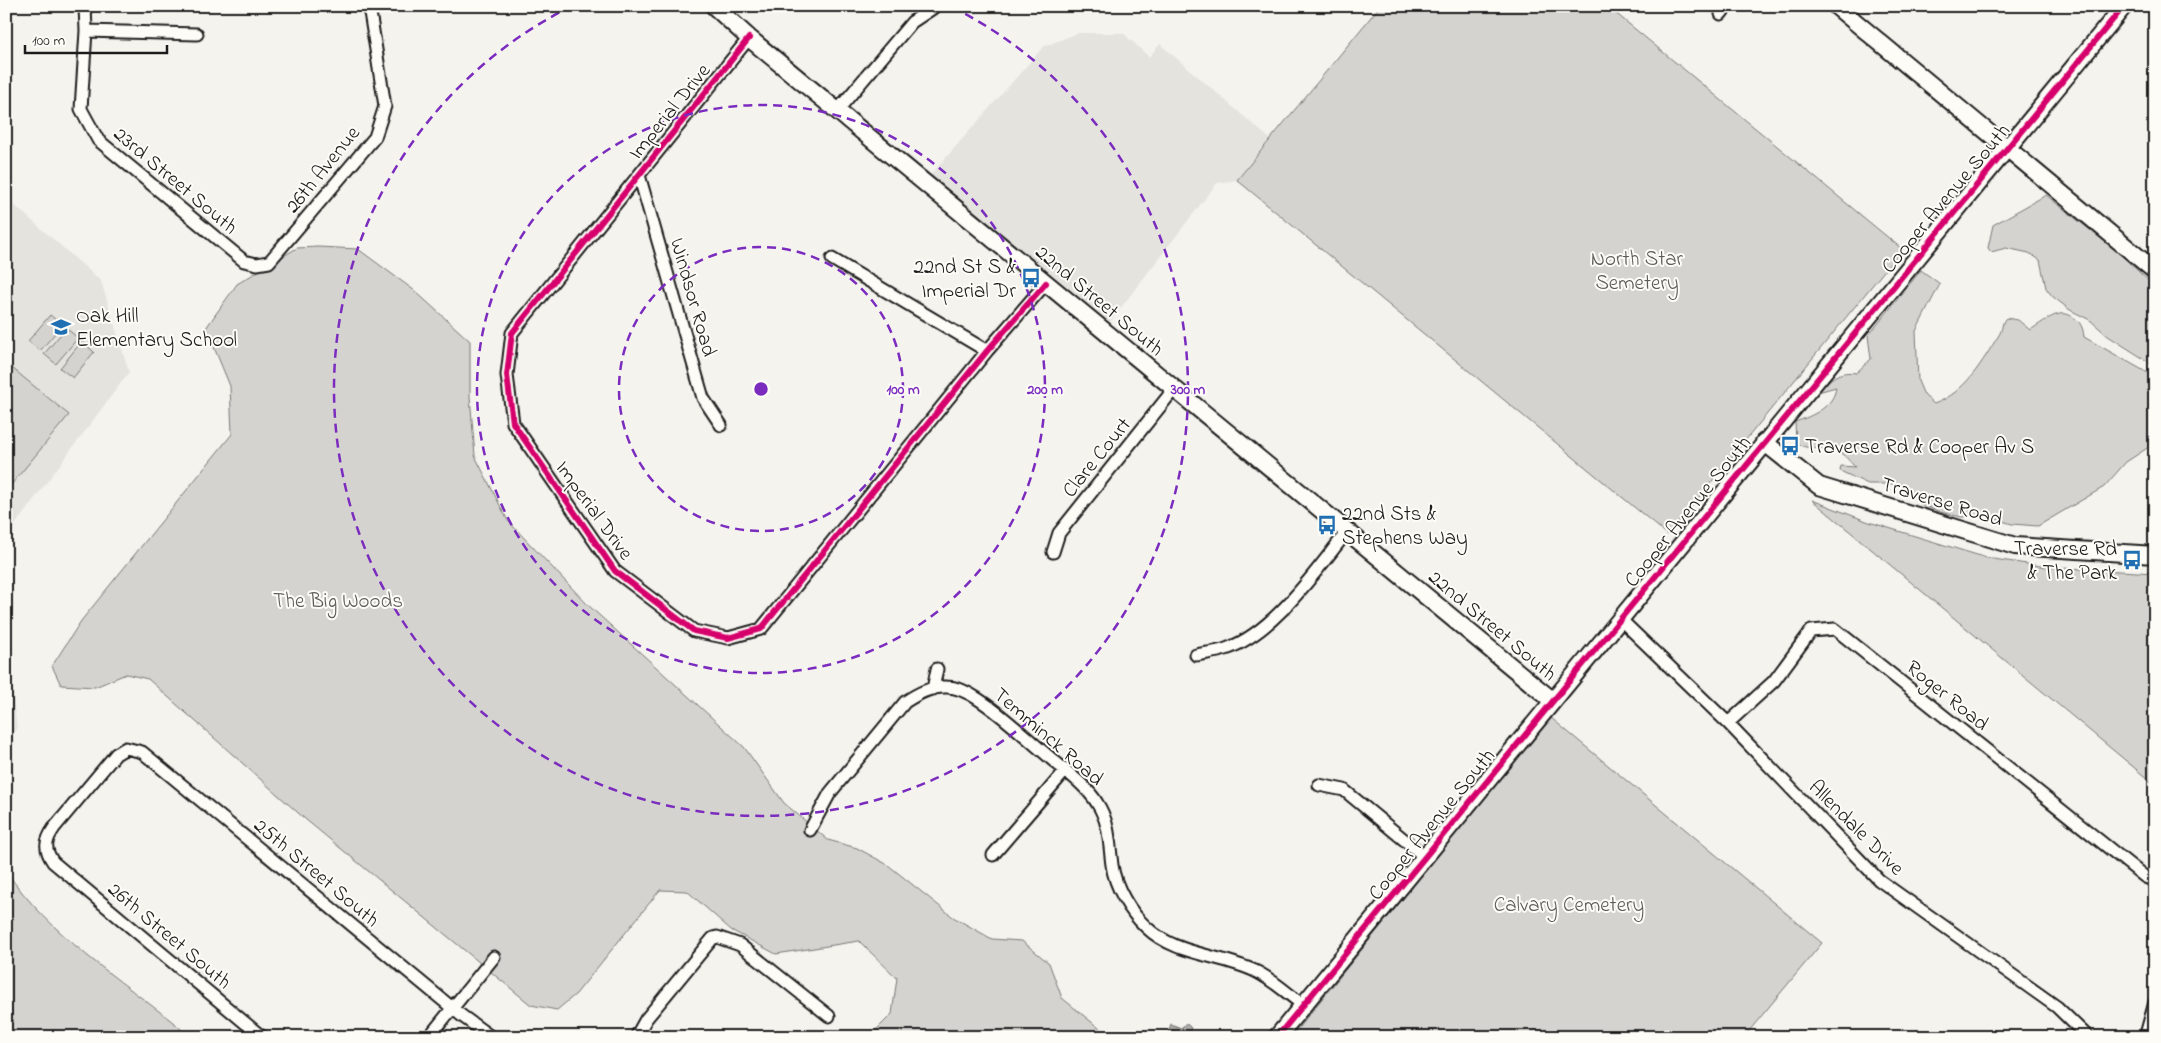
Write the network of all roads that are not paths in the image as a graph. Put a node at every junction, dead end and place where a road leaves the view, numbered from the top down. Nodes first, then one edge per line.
1 (85, 6) edge
2 (370, 6) edge
3 (936, 6) edge
4 (1836, 6) edge
5 (2124, 6) edge
6 (719, 8) edge
7 (86, 32) junction
8 (197, 34) dead end
9 (749, 38) junction
10 (837, 111) junction
11 (2006, 150) junction
12 (639, 175) junction
13 (832, 259) dead end
14 (244, 261) joint
15 (2155, 271) edge
16 (1046, 283) junction
17 (987, 351) junction
18 (1174, 389) junction
19 (721, 425) dead end
20 (1764, 442) junction
21 (1347, 532) junction
22 (1053, 552) dead end
23 (2155, 554) edge
24 (1620, 619) junction
25 (1196, 655) dead end
26 (937, 669) dead end
27 (933, 688) junction
28 (1552, 701) junction
29 (1728, 723) junction
30 (1065, 771) junction
31 (1319, 785) dead end
32 (810, 830) dead end
33 (993, 854) dead end
34 (1425, 857) junction
35 (53, 862) joint
36 (2155, 881) edge
37 (494, 957) dead end
38 (2155, 1002) edge
39 (1302, 1005) junction
40 (453, 1008) junction
41 (829, 1016) dead end
42 (262, 1037) edge
43 (429, 1037) edge
44 (491, 1037) edge
45 (636, 1037) edge
46 (1277, 1037) edge
47 (2088, 1037) edge
48 (2148, 1037) edge

1 - 7 street, 23rd Street South
2 - 14 street, 26th Avenue
3 - 10 street
4 - 11 street
5 - 11 street, Cooper Avenue South
6 - 9 street, 22nd Street South
7 - 8 street
7 - 14 street, 23rd Street South
9 - 10 street, 22nd Street South
9 - 12 street, Imperial Drive
10 - 16 street, 22nd Street South
11 - 15 street
11 - 20 street, Cooper Avenue South
12 - 17 street, Imperial Drive
12 - 19 street, Windsor Road
13 - 17 street
16 - 17 street, Imperial Drive
16 - 18 street, 22nd Street South
18 - 21 street, 22nd Street South
18 - 22 street, Clare Court
20 - 23 street, Traverse Road
20 - 24 street, Cooper Avenue South
21 - 25 street
21 - 28 street, 22nd Street South
24 - 28 street, Cooper Avenue South
24 - 29 street, Allendale Drive
26 - 27 street
27 - 30 street, Temminck Road
27 - 32 street, Temminck Road
28 - 34 street, Cooper Avenue South
29 - 36 street, Roger Road
29 - 47 street, Allendale Drive
30 - 33 street
30 - 39 street, Temminck Road
31 - 34 street
34 - 39 street, Cooper Avenue South
35 - 40 street, 25th Street South
35 - 42 street, 26th Street South
37 - 40 street
38 - 48 street
39 - 46 street, Cooper Avenue South
40 - 43 street
40 - 44 street, 25th Street South
41 - 45 street

